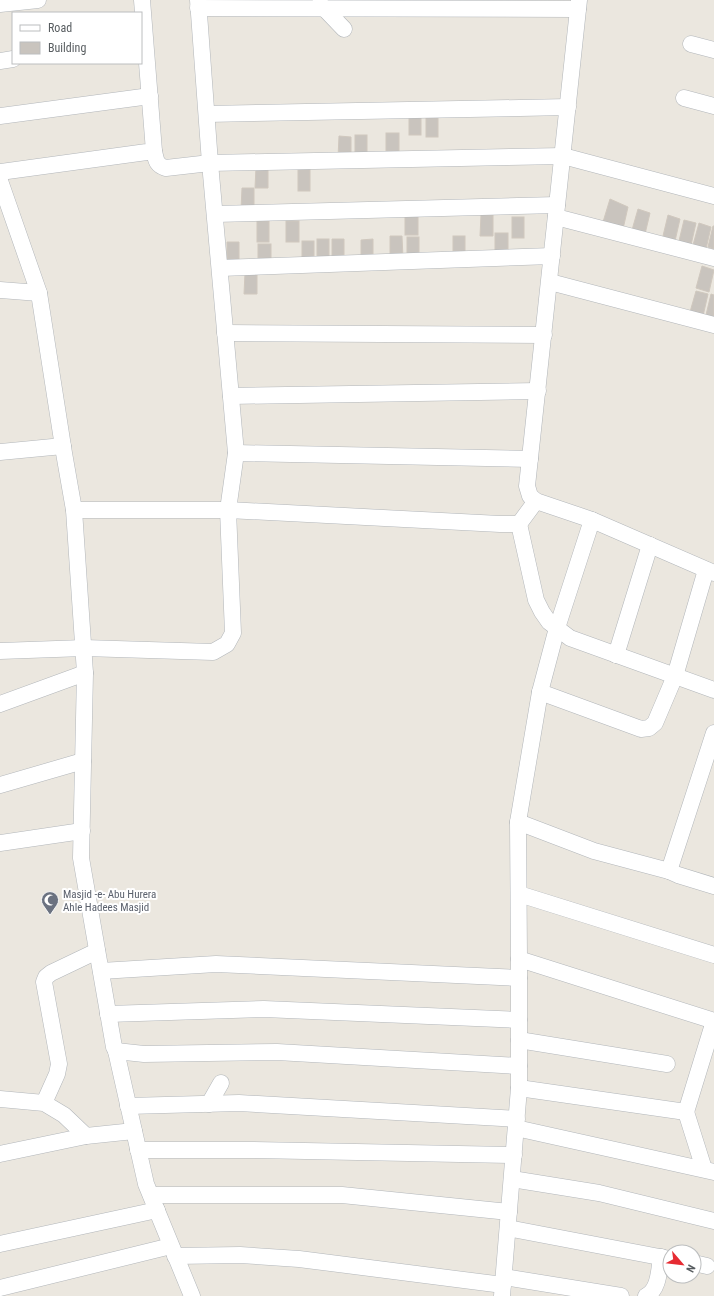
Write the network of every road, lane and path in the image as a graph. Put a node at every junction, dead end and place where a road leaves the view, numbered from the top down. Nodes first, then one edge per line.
1 (38, 0) edge
2 (142, 0) edge
3 (0, 4) edge
4 (198, 4) edge
5 (321, 4) edge
6 (578, 4) edge
7 (344, 29) dead end
8 (143, 41) edge
9 (691, 44) dead end
10 (714, 50) edge
11 (12, 59) edge
12 (0, 61) edge
13 (150, 96) junction
14 (684, 98) dead end
15 (714, 106) edge
16 (568, 107) junction
17 (207, 114) junction
18 (0, 116) edge
19 (154, 151) junction
20 (563, 156) junction
21 (210, 163) junction
22 (0, 172) edge
23 (0, 181) edge
24 (714, 196) edge
25 (557, 211) junction
26 (215, 214) junction
27 (552, 256) junction
28 (714, 258) edge
29 (220, 268) junction
30 (550, 282) junction
31 (0, 290) edge
32 (39, 293) junction
33 (714, 325) edge
34 (225, 333) junction
35 (544, 335) junction
36 (538, 391) junction
37 (230, 396) junction
38 (63, 446) junction
39 (0, 452) edge
40 (236, 453) junction
41 (530, 459) junction
42 (536, 501) junction
43 (74, 510) junction
44 (228, 510) junction
45 (592, 520) junction
46 (519, 524) junction
47 (650, 545) junction
48 (710, 571) edge
49 (557, 628) junction
50 (84, 648) junction
51 (0, 651) edge
52 (616, 655) junction
53 (85, 673) junction
54 (675, 676) junction
55 (714, 690) edge
56 (540, 692) junction
57 (0, 704) edge
58 (714, 734) edge
59 (710, 756) edge
60 (83, 761) junction
61 (0, 785) edge
62 (518, 822) junction
63 (82, 831) junction
64 (0, 844) edge
65 (669, 871) junction
66 (714, 886) edge
67 (519, 894) junction
68 (97, 951) junction
69 (714, 955) edge
70 (519, 959) junction
71 (101, 971) junction
72 (519, 978) junction
73 (108, 1014) junction
74 (519, 1020) junction
75 (714, 1021) edge
76 (519, 1040) junction
77 (116, 1051) junction
78 (667, 1064) dead end
79 (519, 1066) junction
80 (221, 1083) dead end
81 (519, 1088) junction
82 (0, 1099) edge
83 (44, 1103) junction
84 (209, 1104) junction
85 (128, 1106) junction
86 (686, 1112) junction
87 (516, 1124) junction
88 (134, 1131) junction
89 (86, 1136) junction
90 (138, 1150) junction
91 (0, 1154) edge
92 (514, 1155) junction
93 (709, 1170) edge
94 (512, 1179) junction
95 (151, 1195) junction
96 (157, 1210) junction
97 (508, 1220) junction
98 (714, 1221) edge
99 (0, 1244) edge
100 (174, 1251) junction
101 (662, 1257) edge
102 (662, 1269) edge
103 (503, 1286) edge
104 (0, 1288) edge
105 (192, 1296) edge
106 (621, 1296) edge
107 (646, 1296) edge

1 - 3 street
2 - 8 street
4 - 5 street
4 - 17 street
5 - 6 street
5 - 7 street
6 - 16 street
8 - 13 street
9 - 10 street
11 - 12 street
13 - 18 street
13 - 19 street
14 - 15 street
16 - 17 street
16 - 20 street
17 - 21 street
19 - 21 street
19 - 22 street
20 - 21 street
20 - 24 street
20 - 25 street
21 - 26 street
23 - 32 street
25 - 26 street
25 - 27 street
25 - 28 street
26 - 29 street
27 - 29 street
27 - 30 street
29 - 34 street
30 - 33 street
30 - 35 street
31 - 32 street
32 - 38 street
34 - 35 street
34 - 37 street
35 - 36 street
36 - 37 street
36 - 41 street
37 - 40 street
38 - 39 street
38 - 43 street
40 - 41 street
40 - 44 street
41 - 42 street
42 - 45 street
42 - 46 street
43 - 44 street
43 - 50 street
44 - 46 street
44 - 50 street
45 - 47 street
45 - 49 street
46 - 49 street
47 - 48 street
47 - 52 street
48 - 54 street
49 - 52 street
49 - 56 street
50 - 51 street
50 - 53 street
52 - 54 street
53 - 57 street
53 - 60 street
54 - 55 street
54 - 56 street
56 - 62 street
58 - 59 street
59 - 65 street
60 - 61 street
60 - 63 street
62 - 65 street
62 - 67 street
63 - 64 street
63 - 68 street
65 - 66 street
67 - 69 street
67 - 70 street
68 - 71 street
68 - 83 street
70 - 72 street
70 - 75 street
71 - 72 street
71 - 73 street
72 - 74 street
73 - 74 street
73 - 77 street
74 - 76 street
75 - 86 street
76 - 78 street
76 - 79 street
77 - 79 street
77 - 85 street
79 - 81 street
80 - 84 street
81 - 86 street
81 - 87 street
82 - 83 street
83 - 89 street
84 - 85 street
84 - 87 street
85 - 88 street
86 - 93 street
87 - 92 street
87 - 93 street
88 - 89 street
88 - 90 street
89 - 91 street
90 - 92 street
90 - 95 street
92 - 94 street
94 - 97 street
94 - 98 street
95 - 96 street
95 - 97 street
96 - 99 street
96 - 100 street
97 - 101 street
97 - 103 street
100 - 103 street
100 - 104 street
100 - 105 street
102 - 107 street
103 - 106 street

